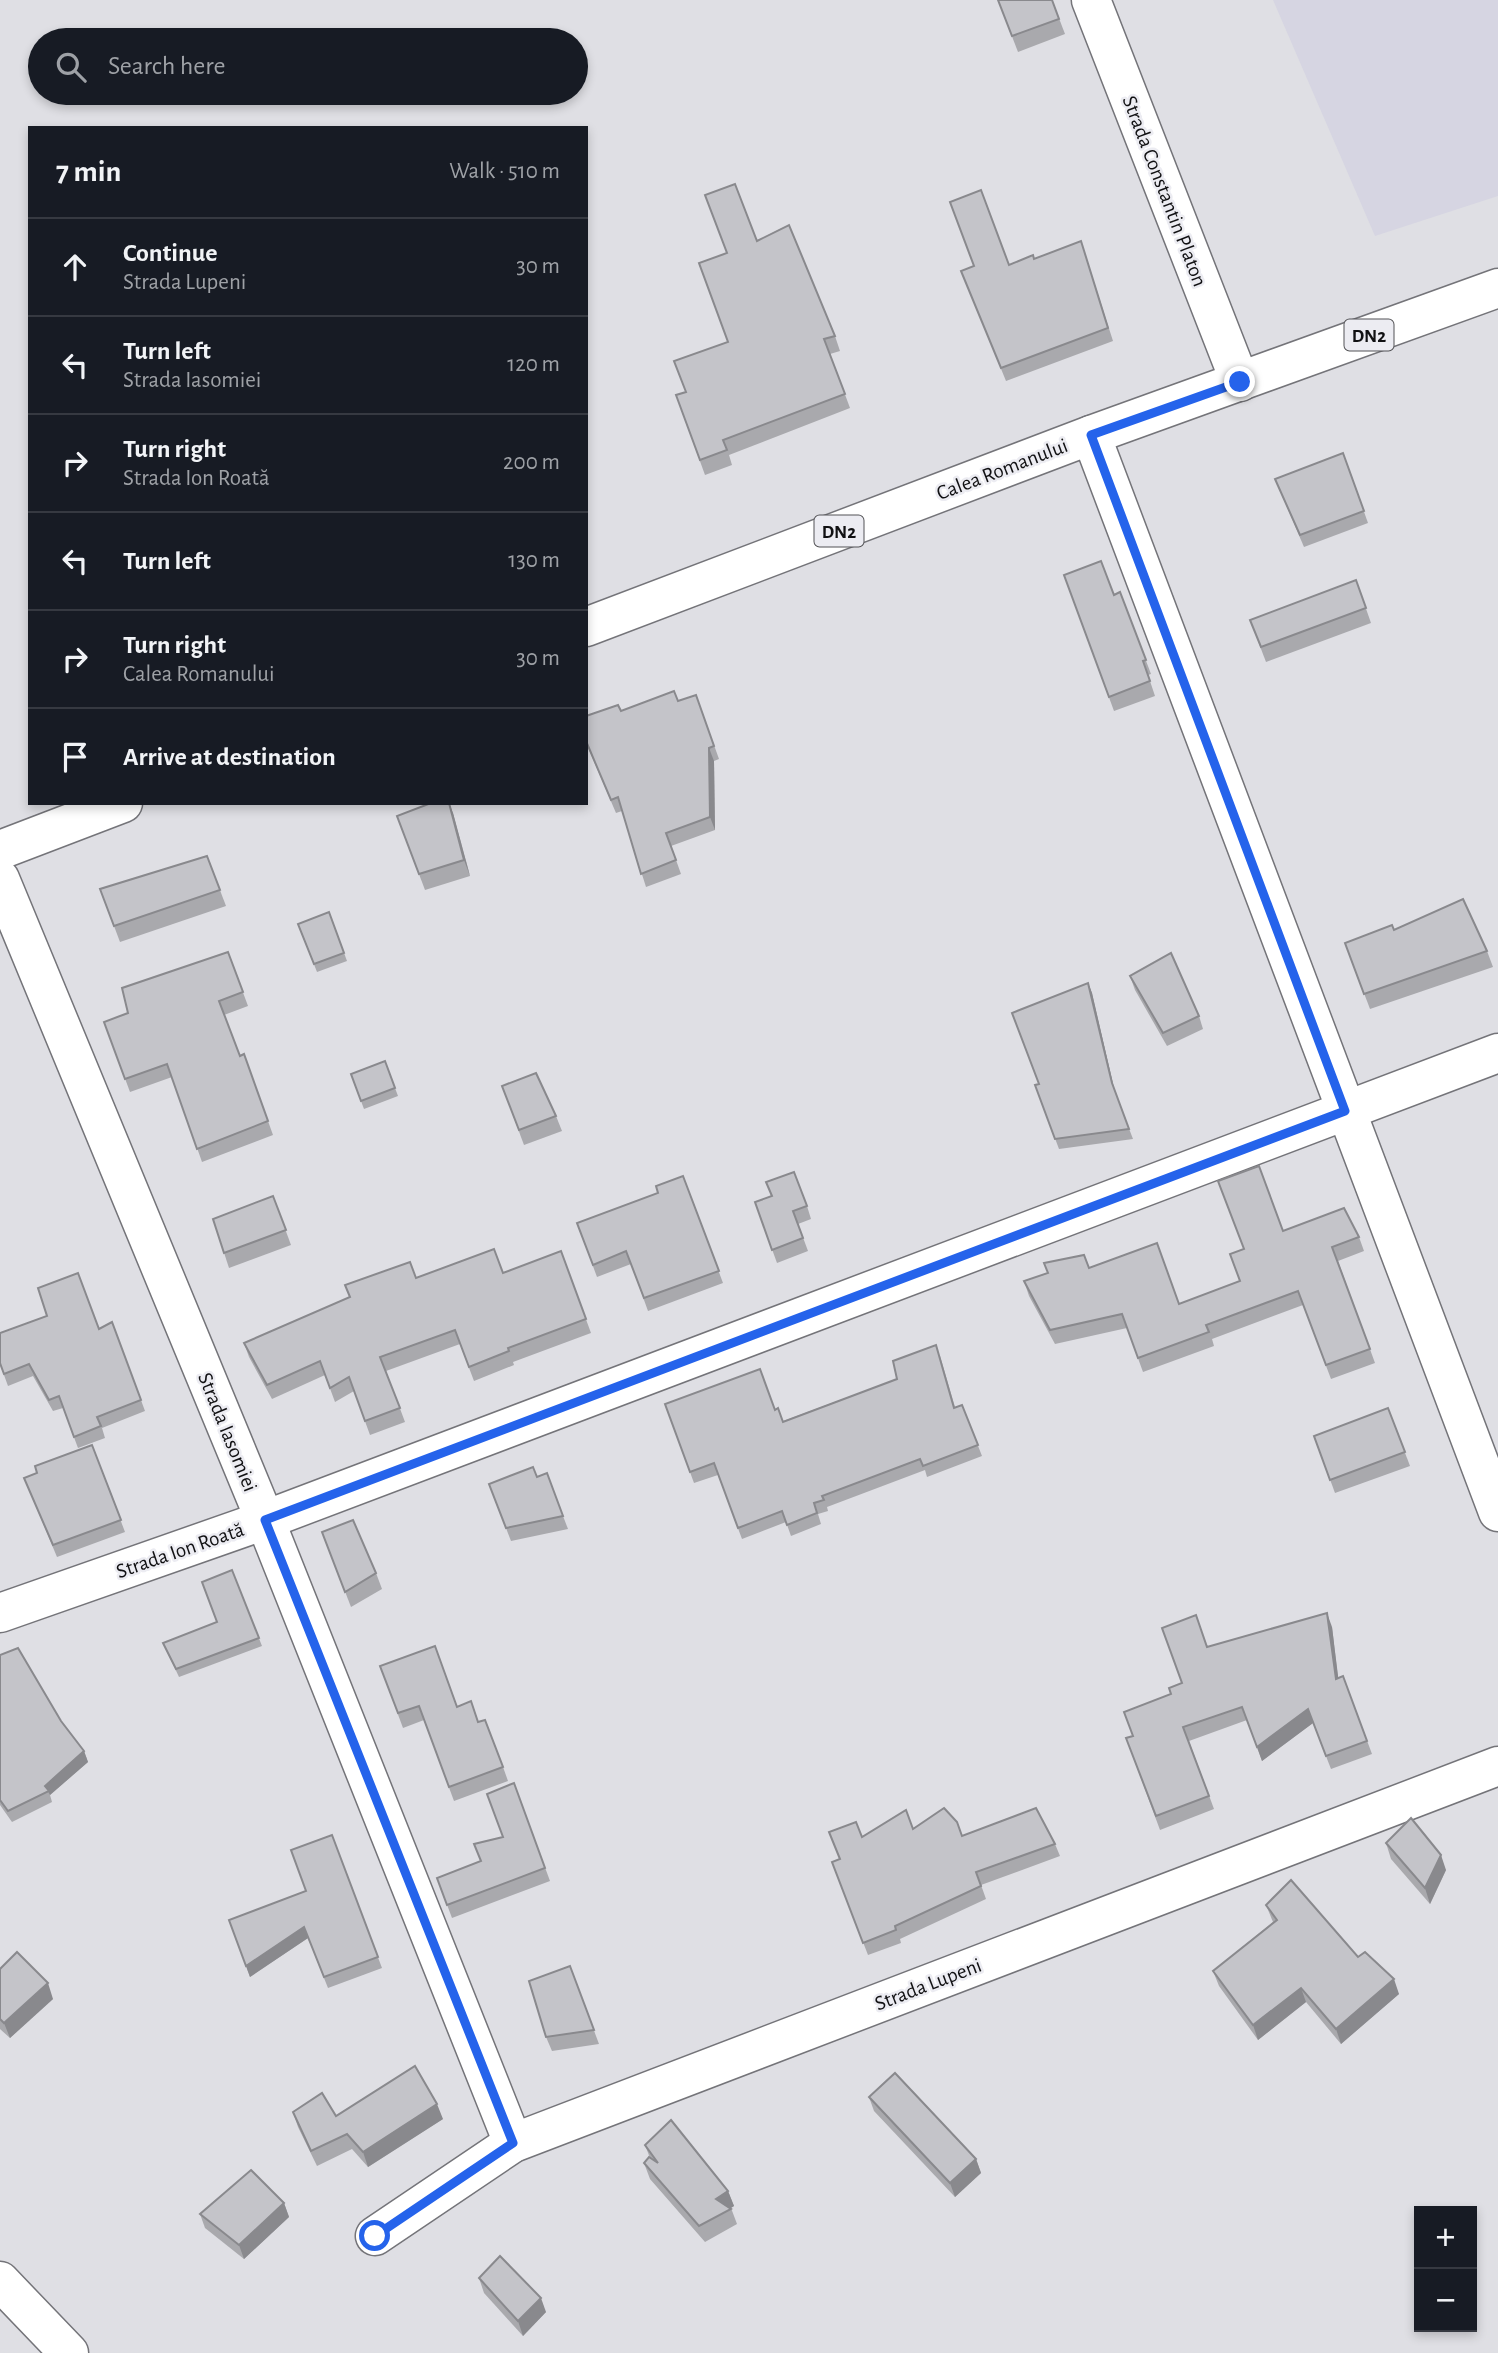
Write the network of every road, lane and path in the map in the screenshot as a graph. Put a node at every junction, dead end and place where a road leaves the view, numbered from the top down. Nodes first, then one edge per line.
1 (1091, 0) edge
2 (1498, 288) edge
3 (1240, 382) junction
4 (1091, 435) junction
5 (588, 626) edge
6 (118, 805) edge
7 (0, 850) edge
8 (0, 879) edge
9 (1498, 1053) edge
10 (1345, 1111) junction
11 (1498, 1512) edge
12 (265, 1520) junction
13 (0, 1613) edge
14 (1498, 1766) edge
15 (513, 2143) junction
16 (375, 2236) dead end
17 (0, 2281) edge
18 (69, 2353) edge

1 - 3 street, Strada Constantin Platon
2 - 3 street, Calea Romanului / DN2
3 - 4 street, Calea Romanului / DN2
4 - 5 street, Calea Romanului / DN2
4 - 10 street
6 - 7 street
8 - 12 street, Strada Iasomiei
9 - 10 street, Strada Ion Roată
10 - 11 street
10 - 12 street, Strada Ion Roată
12 - 13 street, Strada Ion Roată
12 - 15 street, Strada Iasomiei
14 - 15 street, Strada Lupeni
15 - 16 street, Strada Lupeni
17 - 18 street

